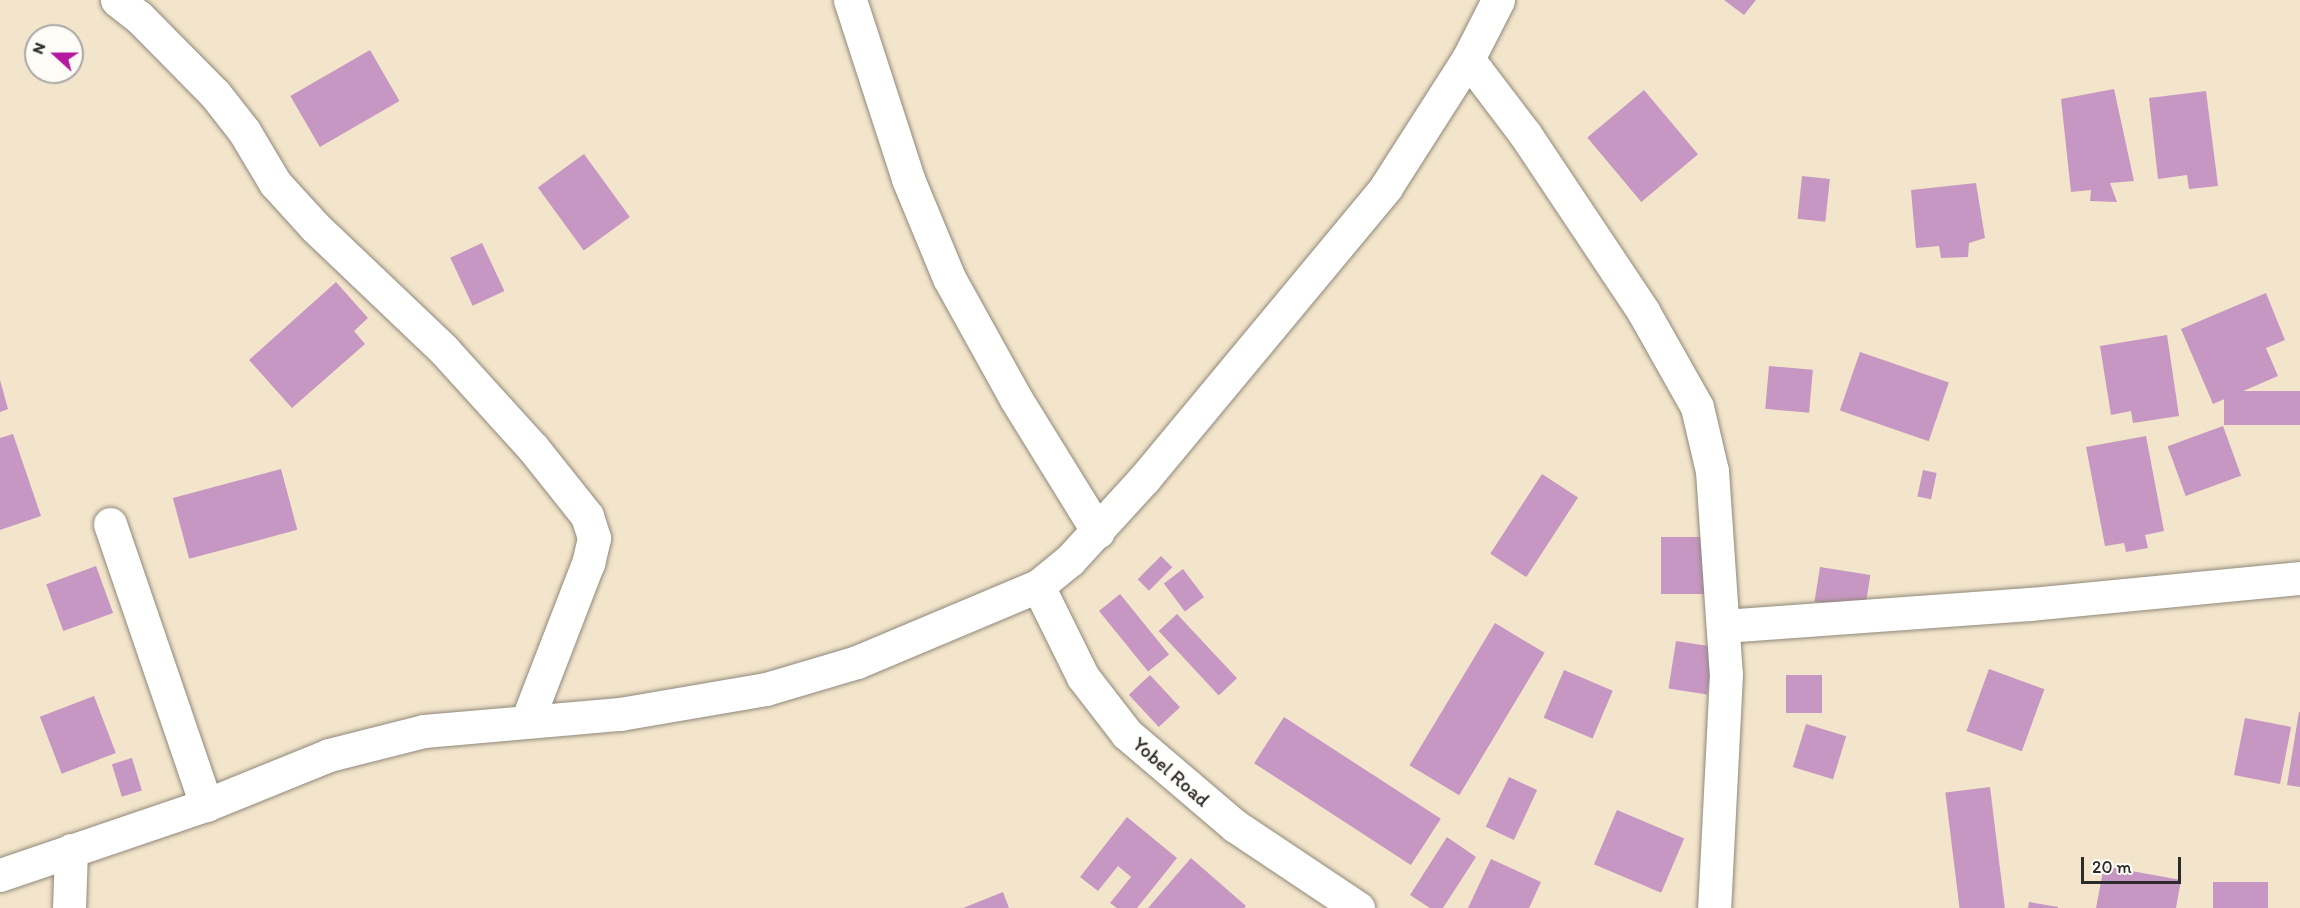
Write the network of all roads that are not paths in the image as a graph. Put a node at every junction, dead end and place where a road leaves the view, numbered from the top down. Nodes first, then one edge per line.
1 (117, 0) edge
2 (850, 0) edge
3 (1498, 0) edge
4 (1468, 59) junction
5 (110, 524) dead end
6 (1098, 532) junction
7 (2300, 578) edge
8 (1038, 586) junction
9 (1723, 626) junction
10 (527, 721) junction
11 (206, 805) junction
12 (71, 850) junction
13 (0, 875) edge
14 (69, 908) edge
15 (1358, 908) edge
16 (1714, 908) edge

1 - 10 street
2 - 6 street
3 - 4 street
4 - 6 street
4 - 9 street
5 - 11 street
6 - 8 street
7 - 9 street
8 - 10 street
8 - 15 street, Yobel Road
9 - 16 street
10 - 11 street
11 - 12 street
12 - 13 street
12 - 14 street

